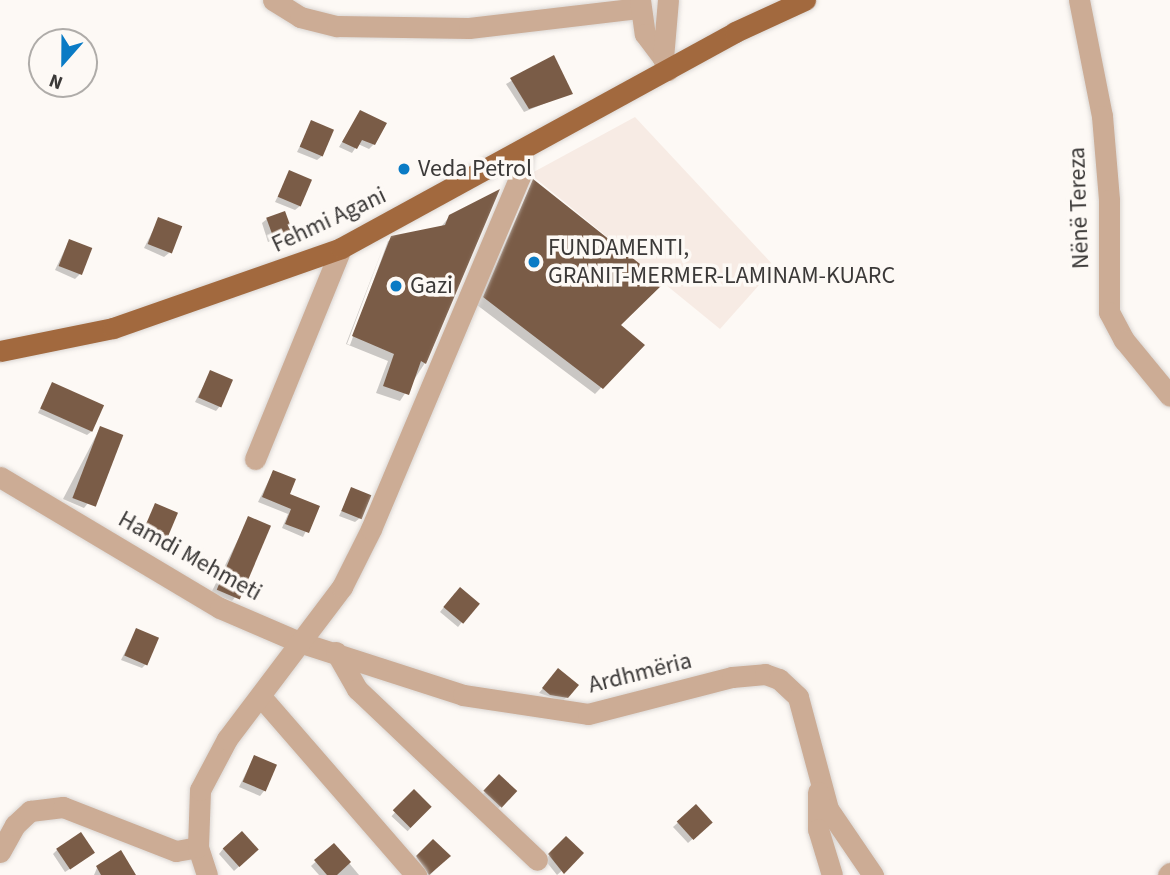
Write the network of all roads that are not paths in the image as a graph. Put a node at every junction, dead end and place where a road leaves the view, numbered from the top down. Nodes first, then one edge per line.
1 (273, 0) edge
2 (668, 0) edge
3 (805, 0) edge
4 (1079, 0) edge
5 (640, 4) edge
6 (558, 9) edge
7 (665, 64) junction
8 (523, 151) junction
9 (341, 248) junction
10 (0, 351) edge
11 (1170, 397) edge
12 (255, 459) dead end
13 (0, 477) edge
14 (299, 642) junction
15 (336, 652) junction
16 (262, 698) junction
17 (818, 765) junction
18 (198, 847) junction
19 (0, 852) edge
20 (537, 860) dead end
21 (207, 875) edge
22 (416, 875) edge
23 (832, 875) edge
24 (873, 875) edge

1 - 6 street
2 - 7 street
3 - 7 main road, Fehmi Agani
4 - 11 street, Nënë Tereza
5 - 6 street
5 - 7 street
7 - 8 main road, Fehmi Agani
8 - 9 main road, Fehmi Agani
8 - 14 street
9 - 10 main road, Fehmi Agani
9 - 12 street
13 - 14 street, Hamdi Mehmeti
14 - 15 street, Ardhmëria
14 - 16 street
15 - 17 street, Ardhmëria
15 - 20 street
16 - 18 street
16 - 22 street
17 - 23 street
17 - 24 street, Ardhmëria
18 - 19 street
18 - 21 street

